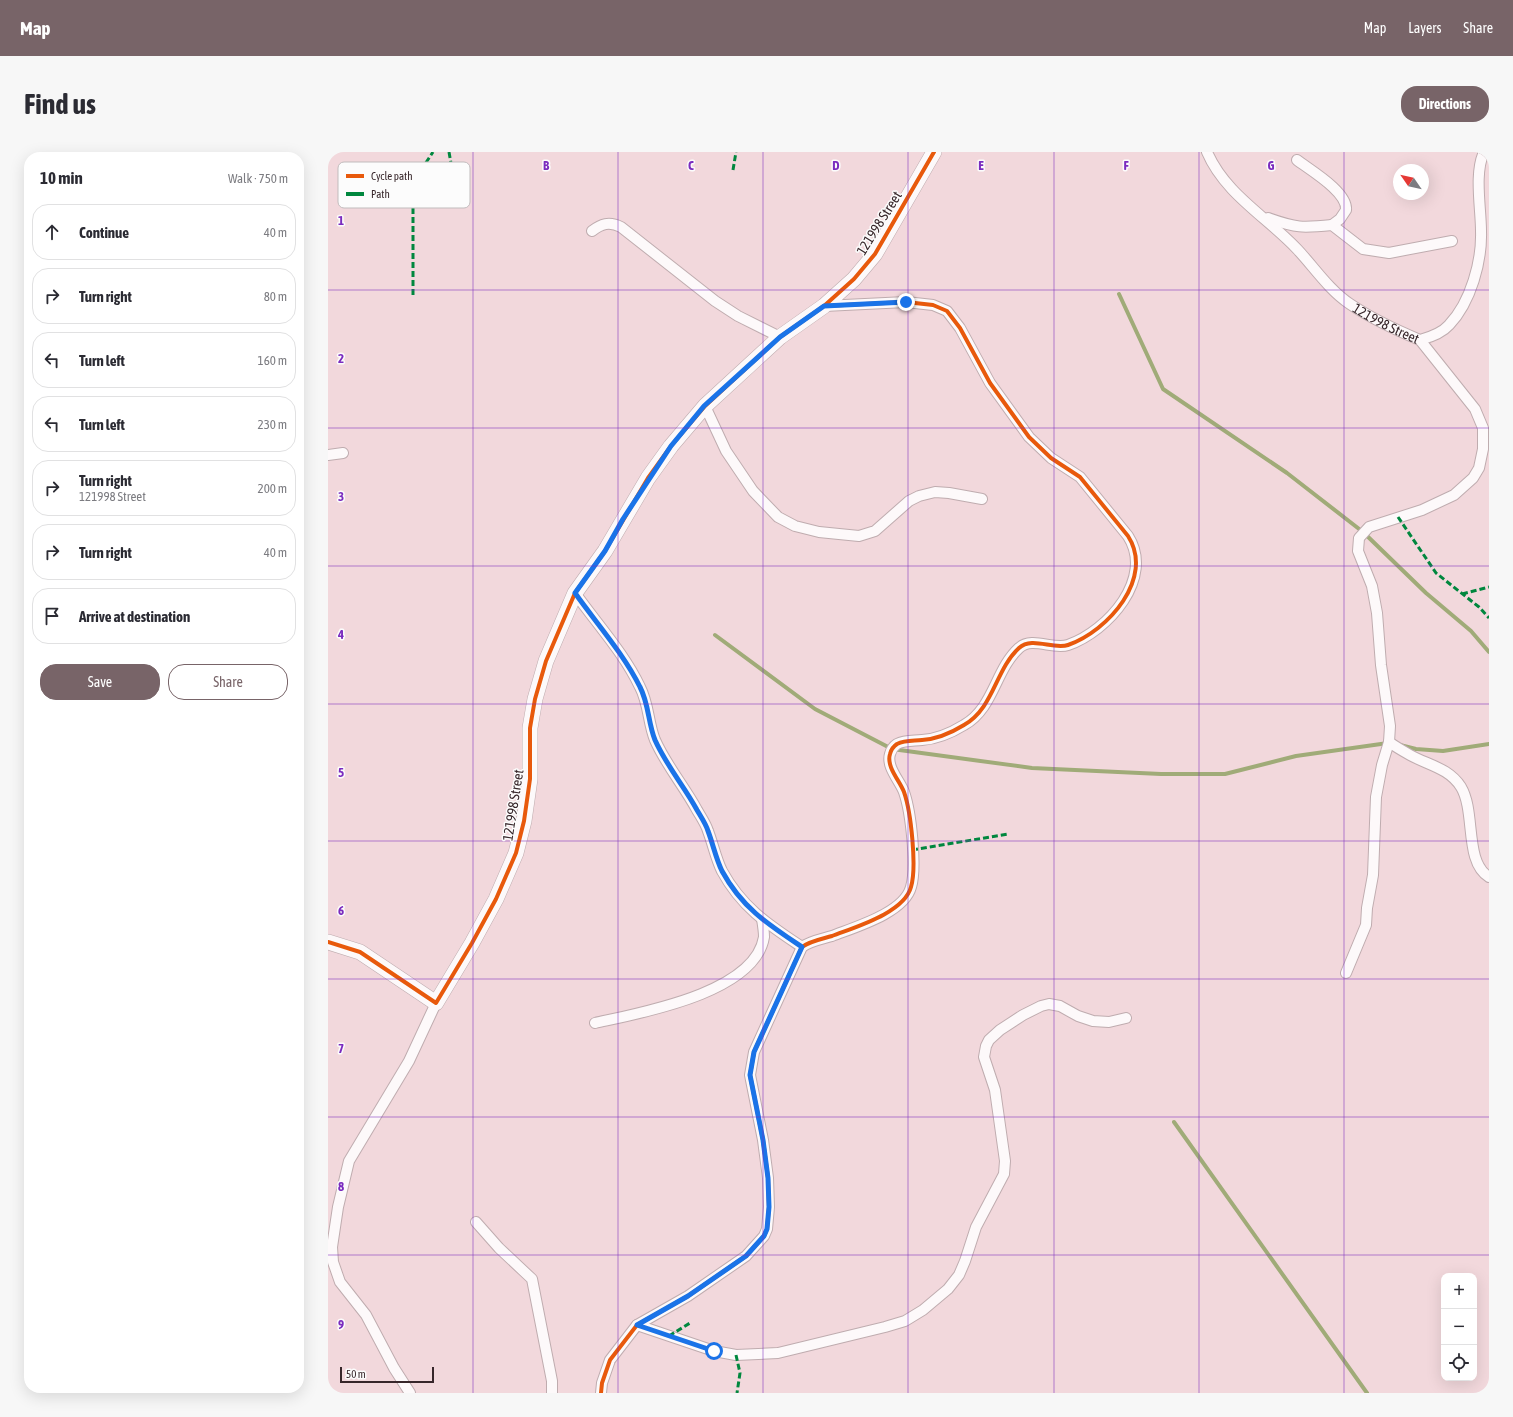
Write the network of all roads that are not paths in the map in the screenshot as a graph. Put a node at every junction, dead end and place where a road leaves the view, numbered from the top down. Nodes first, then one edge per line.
1 (934, 152) edge
2 (1207, 152) edge
3 (1484, 152) edge
4 (1297, 160) dead end
5 (1262, 216) junction
6 (1332, 225) junction
7 (592, 231) dead end
8 (1452, 241) dead end
9 (824, 306) junction
10 (780, 337) junction
11 (1420, 340) junction
12 (704, 406) junction
13 (1485, 418) edge
14 (343, 453) dead end
15 (328, 455) edge
16 (982, 499) dead end
17 (575, 593) junction
18 (1389, 742) junction
19 (1489, 877) edge
20 (762, 919) junction
21 (328, 942) edge
22 (802, 947) junction
23 (1346, 973) dead end
24 (436, 1003) junction
25 (1126, 1018) dead end
26 (595, 1023) dead end
27 (338, 1207) junction
28 (328, 1212) edge
29 (476, 1222) dead end
30 (637, 1325) junction
31 (410, 1393) edge
32 (552, 1393) edge
33 (601, 1393) edge

1 - 9 street, 121998 Street
2 - 5 street, 121998 Street
3 - 11 street, 121998 Street
4 - 6 street
5 - 6 street
5 - 11 street, 121998 Street
6 - 8 street
7 - 10 street
9 - 10 street, 121998 Street
9 - 22 street
10 - 12 street, 121998 Street
11 - 13 street
12 - 16 street
12 - 17 street, 121998 Street
13 - 18 street
14 - 15 street
17 - 20 street
17 - 24 street, 121998 Street
18 - 19 street
18 - 23 street
20 - 22 street
20 - 26 street
21 - 24 street
22 - 30 street
24 - 27 street
25 - 30 street
27 - 28 street
27 - 31 street
29 - 32 street
30 - 33 street

